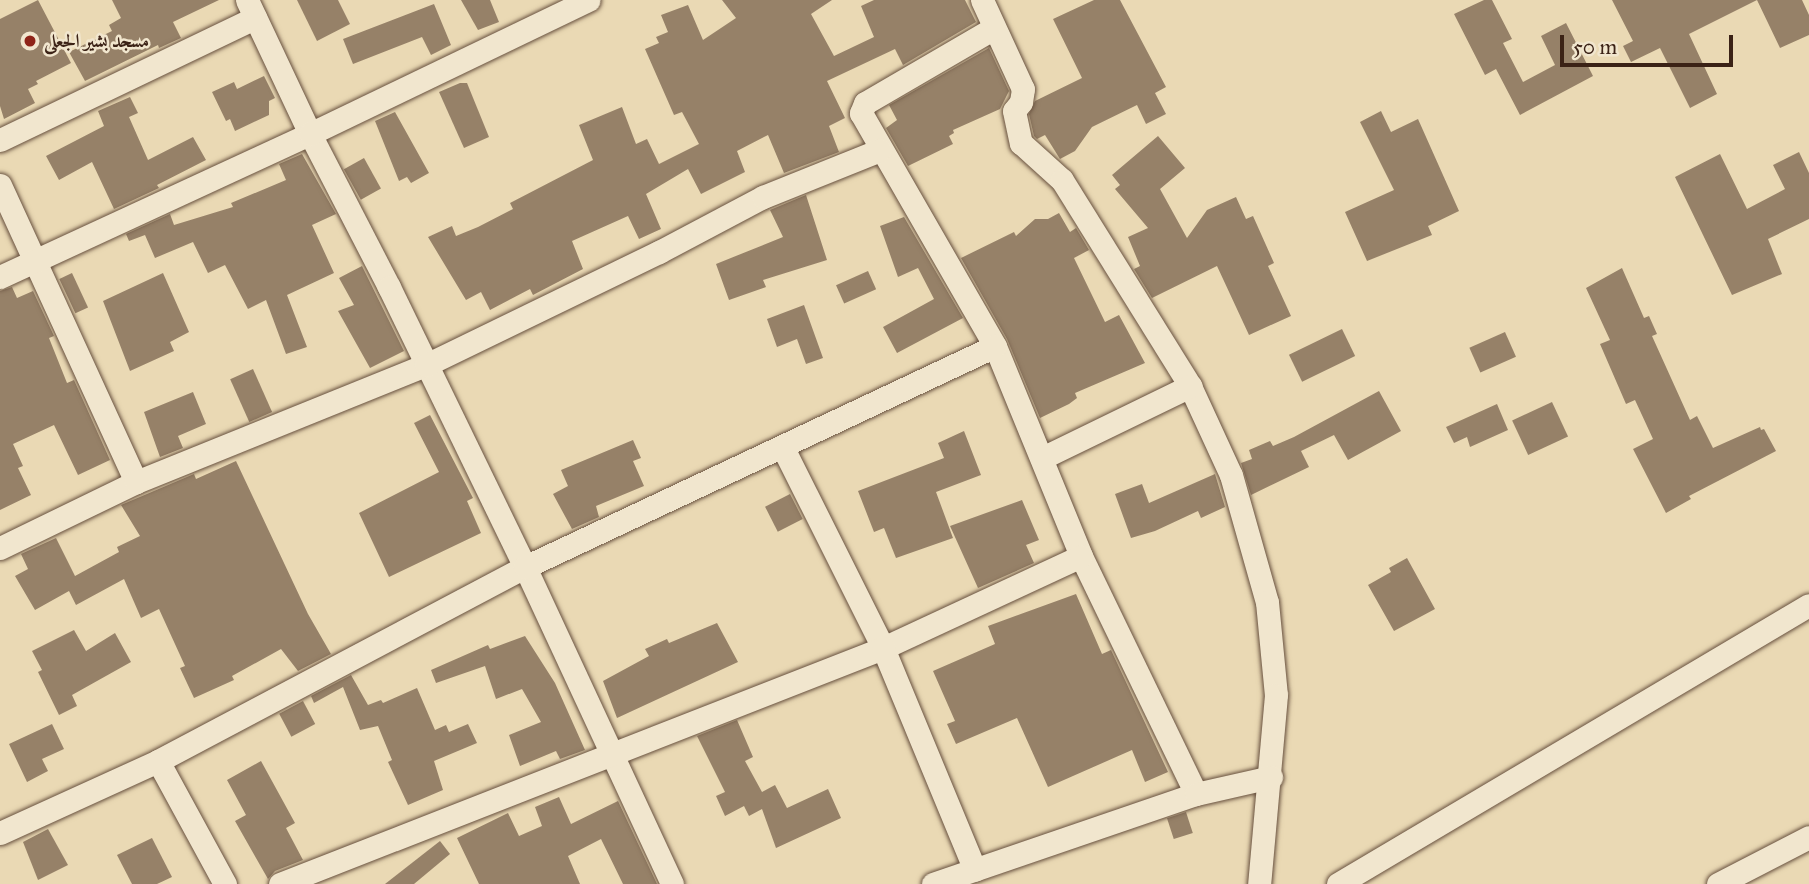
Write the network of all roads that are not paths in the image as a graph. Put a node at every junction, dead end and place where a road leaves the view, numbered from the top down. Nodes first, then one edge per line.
1 (588, 0) edge
2 (982, 0) edge
3 (251, 9) edge
4 (994, 27) junction
5 (310, 134) junction
6 (0, 139) edge
7 (880, 150) junction
8 (0, 185) edge
9 (36, 261) junction
10 (0, 276) edge
11 (995, 346) junction
12 (426, 365) junction
13 (1190, 386) junction
14 (783, 448) junction
15 (1042, 458) junction
16 (136, 482) junction
17 (0, 548) edge
18 (1081, 556) junction
19 (525, 567) junction
20 (1809, 605) edge
21 (883, 648) junction
22 (610, 754) junction
23 (158, 761) junction
24 (1271, 777) junction
25 (1196, 794) junction
26 (0, 833) edge
27 (1809, 837) edge
28 (975, 870) junction
29 (225, 884) edge
30 (281, 884) edge
31 (672, 884) edge
32 (933, 884) edge
33 (1259, 884) edge
34 (1338, 884) edge
35 (1718, 884) edge

1 - 5 street
2 - 4 street
3 - 5 street
3 - 6 street
4 - 7 street
4 - 13 street
5 - 9 street
5 - 12 street
7 - 11 street
7 - 12 street
8 - 9 street
9 - 10 street
9 - 16 street
11 - 14 street
11 - 15 street
12 - 16 street
12 - 19 street
13 - 15 street
13 - 24 street
14 - 19 street
14 - 21 street
15 - 18 street
16 - 17 street
18 - 21 street
18 - 25 street
19 - 22 street
19 - 23 street
20 - 34 street
21 - 22 street
21 - 28 street
22 - 30 street
22 - 31 street
23 - 26 street
23 - 29 street
24 - 25 street
24 - 33 street
25 - 28 street
27 - 35 street
28 - 32 street

